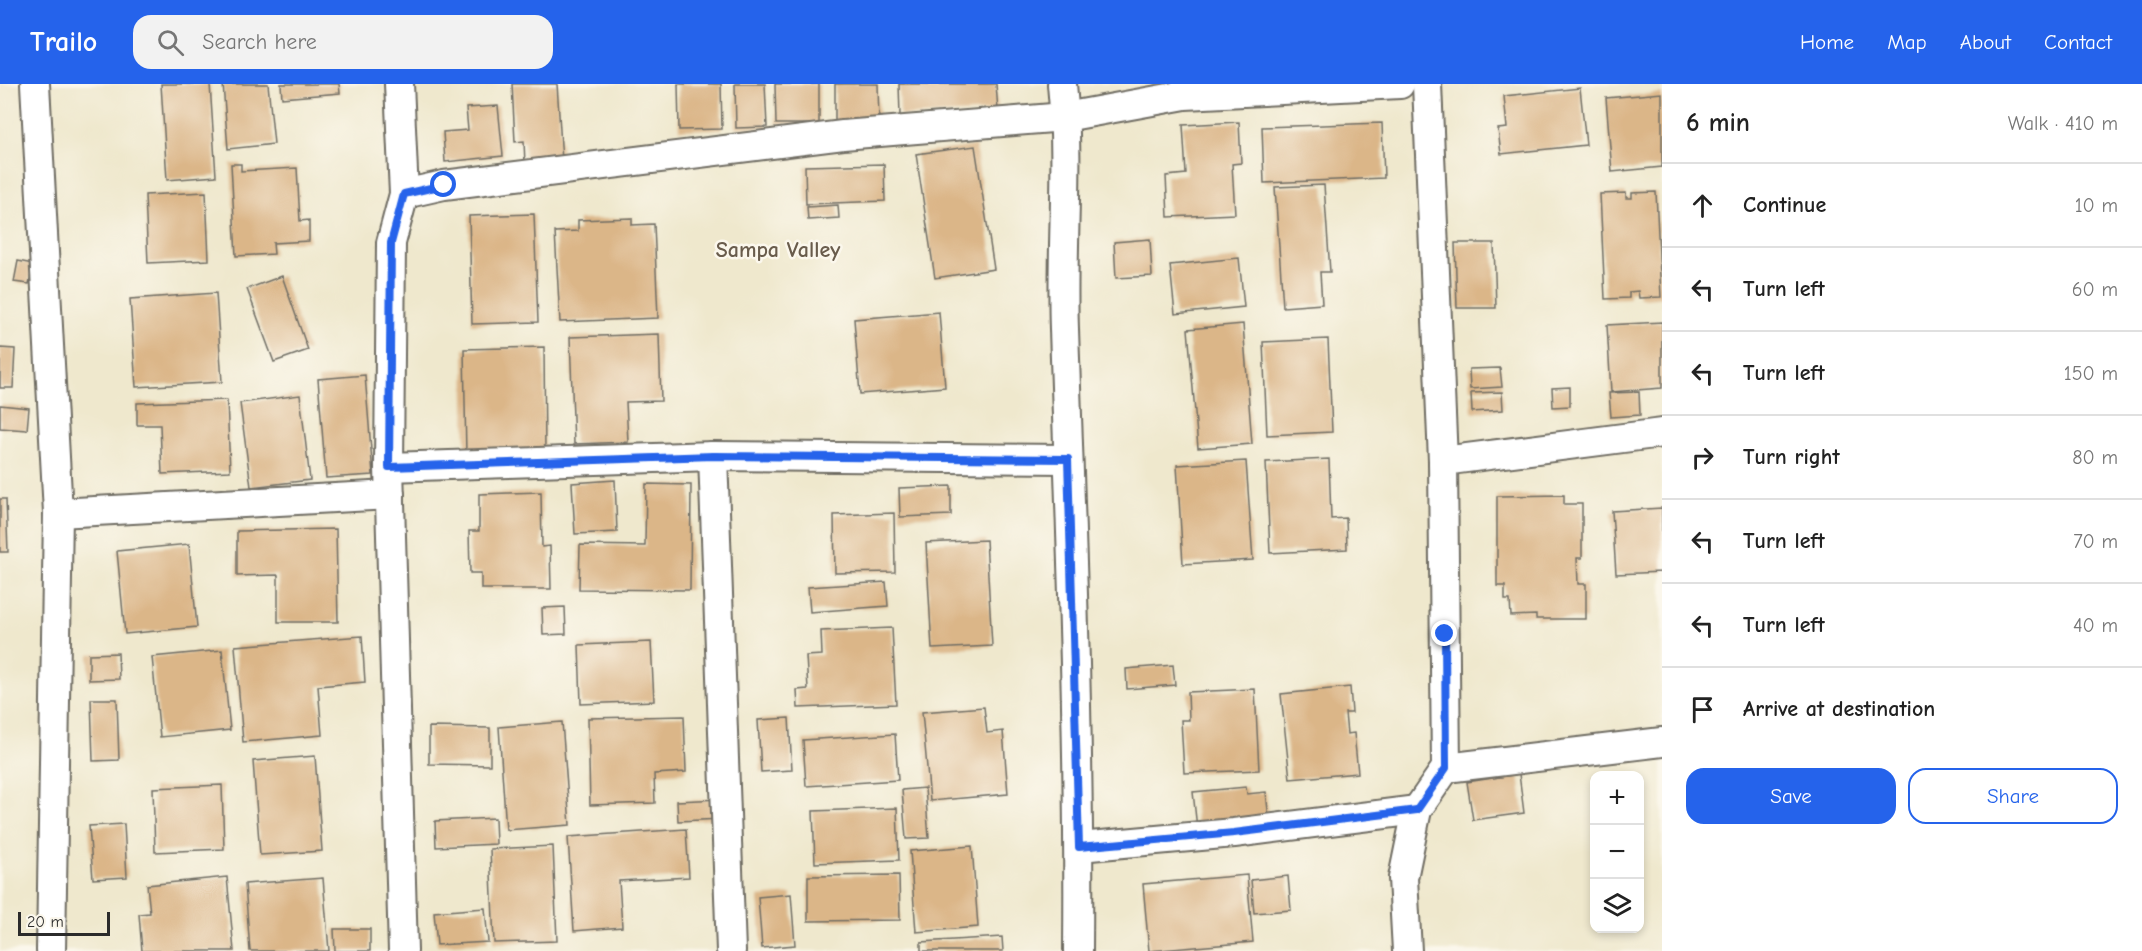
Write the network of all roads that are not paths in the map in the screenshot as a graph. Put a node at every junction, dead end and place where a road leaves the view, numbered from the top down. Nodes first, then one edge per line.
1 (35, 84) edge
2 (399, 84) edge
3 (1062, 84) edge
4 (1400, 84) edge
5 (1427, 84) edge
6 (1065, 117) junction
7 (404, 194) junction
8 (1662, 433) edge
9 (713, 456) junction
10 (1068, 459) junction
11 (1443, 461) junction
12 (390, 481) junction
13 (58, 513) junction
14 (1662, 742) edge
15 (1446, 768) junction
16 (1417, 810) junction
17 (1079, 847) junction
18 (51, 951) edge
19 (403, 951) edge
20 (731, 951) edge
21 (1078, 951) edge
22 (1407, 951) edge

1 - 13 street
2 - 7 street
3 - 6 street
4 - 6 street
5 - 11 street
6 - 7 street
6 - 10 street
7 - 12 street
8 - 11 street
9 - 10 street
9 - 12 street
9 - 20 street
10 - 17 street
11 - 15 street
12 - 13 street
12 - 19 street
13 - 18 street
14 - 15 street
15 - 16 street
16 - 17 street
16 - 22 street
17 - 21 street

